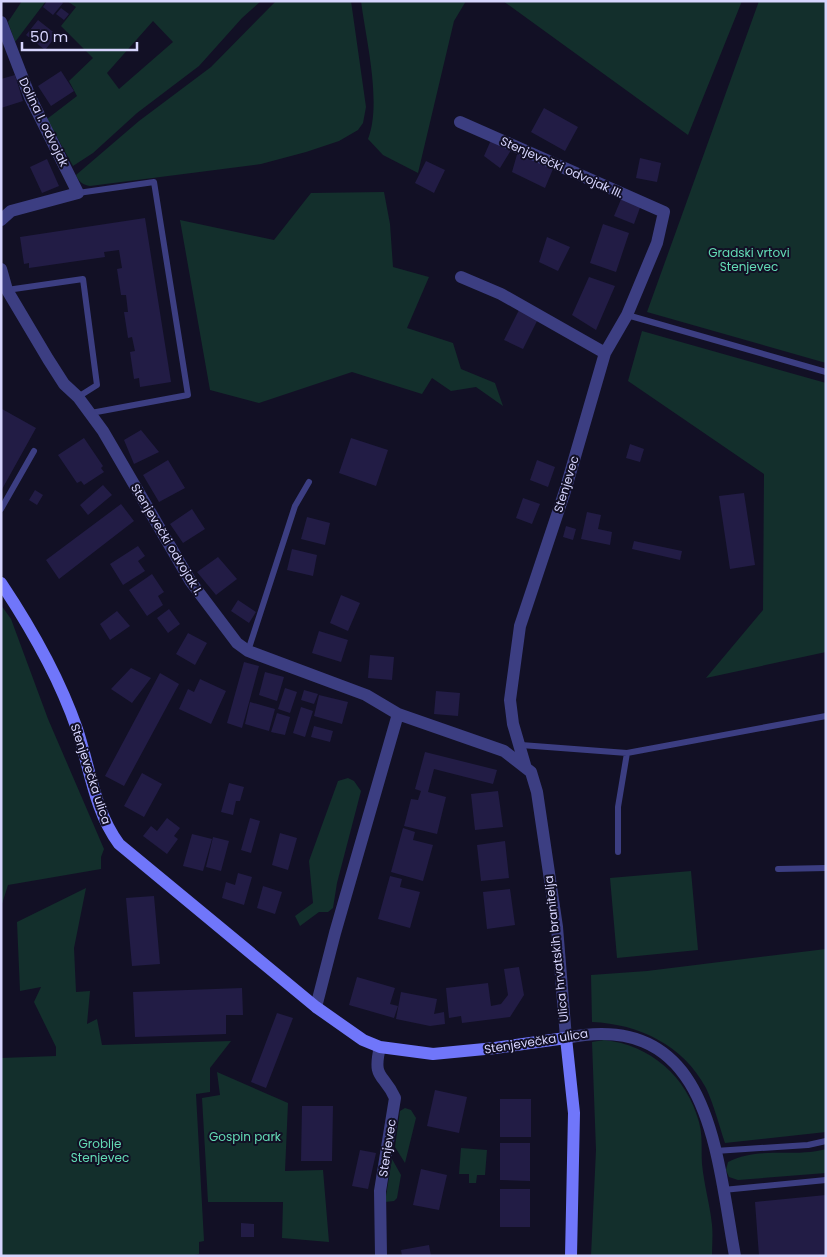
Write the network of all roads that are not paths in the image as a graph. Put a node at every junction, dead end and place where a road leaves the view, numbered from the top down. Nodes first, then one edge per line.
1 (1, 22) edge
2 (460, 122) dead end
3 (78, 193) junction
4 (664, 212) joint
5 (1, 220) edge
6 (1, 269) edge
7 (460, 276) dead end
8 (4, 290) edge
9 (627, 315) junction
10 (605, 352) junction
11 (826, 372) edge
12 (78, 397) junction
13 (90, 413) junction
14 (34, 451) dead end
15 (310, 482) dead end
16 (1, 509) edge
17 (1, 583) edge
18 (248, 651) junction
19 (398, 714) junction
20 (826, 716) edge
21 (521, 745) junction
22 (627, 753) junction
23 (525, 765) junction
24 (618, 852) dead end
25 (826, 868) edge
26 (778, 869) dead end
27 (316, 1008) junction
28 (566, 1038) junction
29 (380, 1047) junction
30 (826, 1141) edge
31 (715, 1151) junction
32 (826, 1180) edge
33 (723, 1190) junction
34 (380, 1256) edge
35 (571, 1256) edge
36 (735, 1256) edge

1 - 3 street, Dolina I. odvojak
2 - 4 street, Stenjevečki odvojak III.
3 - 5 street
3 - 13 lane
4 - 9 street, Stenjevec
6 - 8 street, Stenjevečki odvojak I.
7 - 10 street
8 - 12 street, Stenjevečki odvojak I.
8 - 12 lane
9 - 10 street, Stenjevec
9 - 11 lane
10 - 21 street, Stenjevec
12 - 13 street, Stenjevečki odvojak I.
13 - 18 street, Stenjevečki odvojak I.
14 - 16 lane
15 - 18 lane
17 - 27 street, Stenjevečka ulica
18 - 19 street, Stenjevečki odvojak I.
19 - 23 street, Stenjevečki odvojak I.
19 - 27 street
20 - 22 lane
21 - 22 lane
21 - 23 street, Stenjevec
22 - 24 lane
23 - 28 street, Ulica hrvatskih branitelja
25 - 26 lane
27 - 29 street, Stenjevečka ulica
28 - 29 street, Stenjevečka ulica
28 - 31 street, Stenjevečka ulica
28 - 35 street, Ulica hrvatskih branitelja
29 - 34 street, Stenjevec
30 - 31 lane
31 - 33 street, Stenjevečka ulica
32 - 33 lane
33 - 36 street, Stenjevečka ulica

